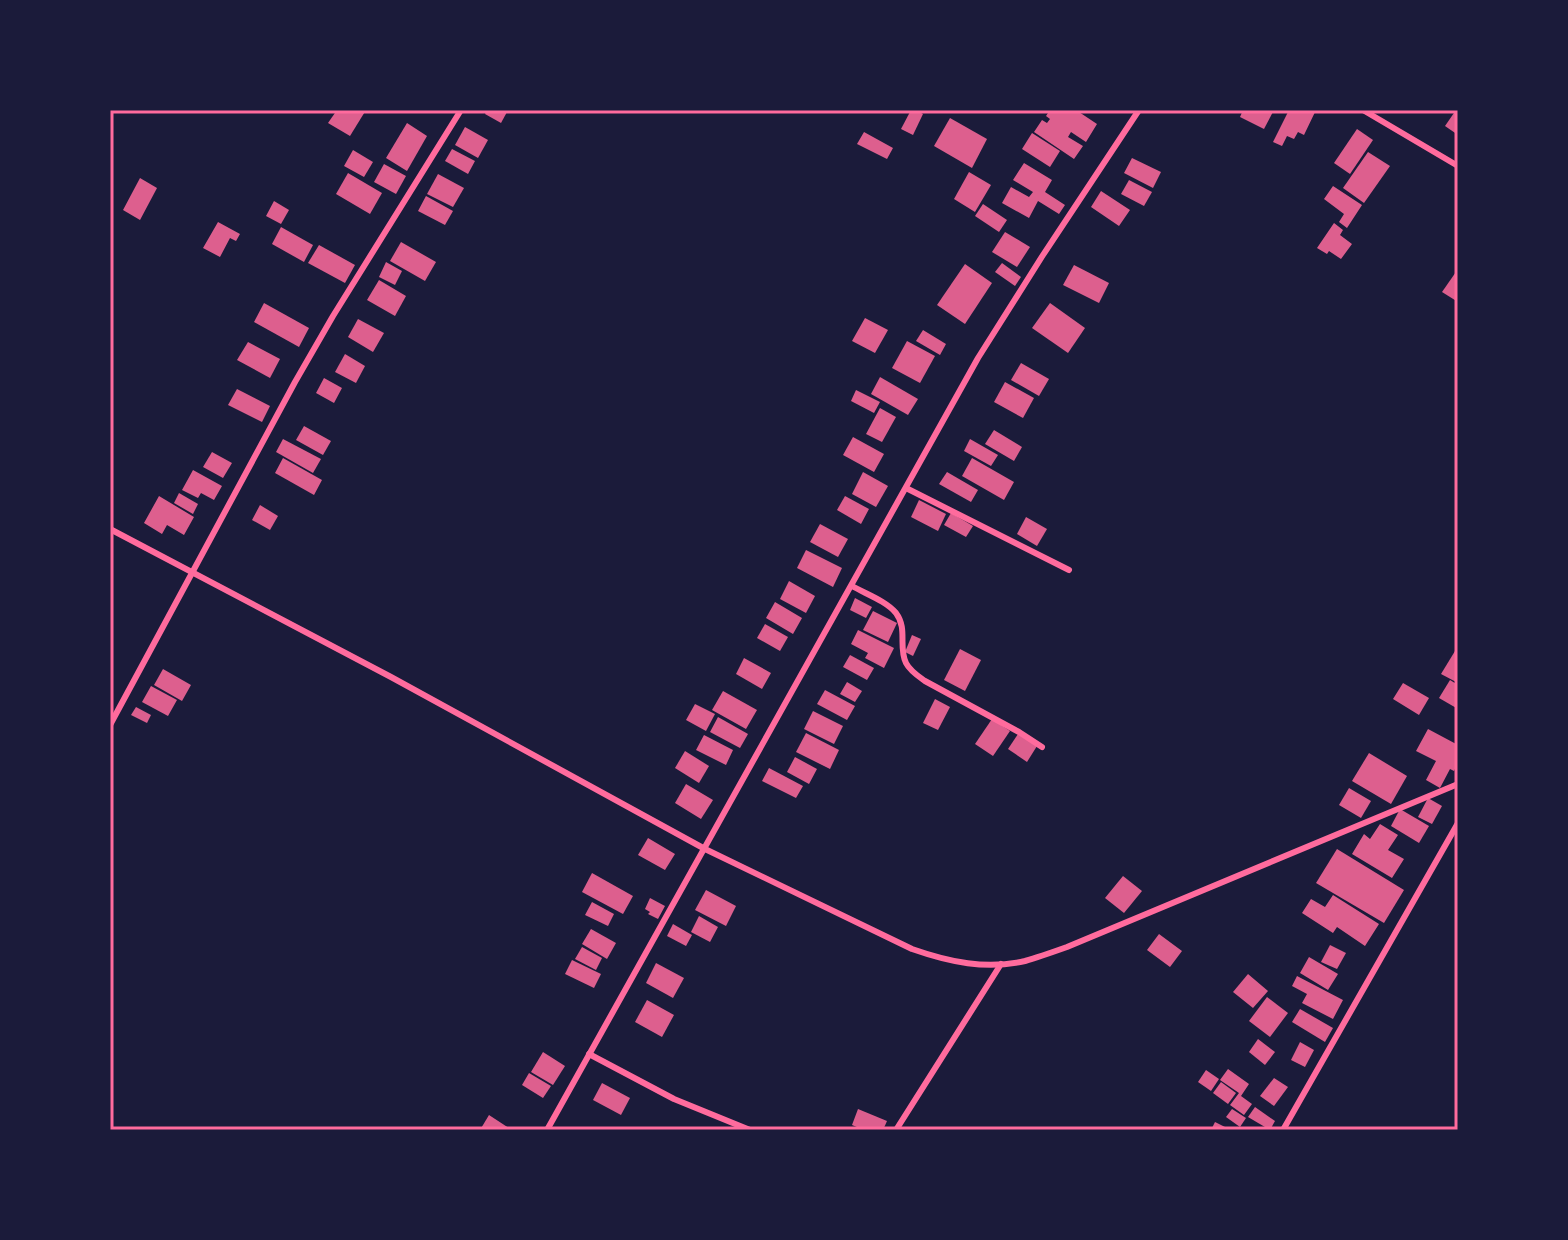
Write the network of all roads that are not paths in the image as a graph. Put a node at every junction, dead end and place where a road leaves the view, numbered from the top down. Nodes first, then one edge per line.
1 (461, 110) edge
2 (1139, 110) edge
3 (1363, 110) edge
4 (1458, 166) edge
5 (906, 488) junction
6 (110, 529) edge
7 (1069, 570) dead end
8 (193, 572) junction
9 (852, 586) junction
10 (110, 725) edge
11 (1042, 747) dead end
12 (1458, 784) edge
13 (1458, 823) edge
14 (705, 849) junction
15 (1001, 964) junction
16 (589, 1054) junction
17 (547, 1130) edge
18 (750, 1130) edge
19 (896, 1130) edge
20 (1283, 1130) edge

1 - 8 street
2 - 5 street
3 - 4 street
5 - 7 street
5 - 9 street
6 - 8 street
8 - 10 street
8 - 14 street
9 - 11 street
9 - 14 street
12 - 15 street
13 - 20 street
14 - 15 street
14 - 16 street
15 - 19 street
16 - 17 street
16 - 18 street

